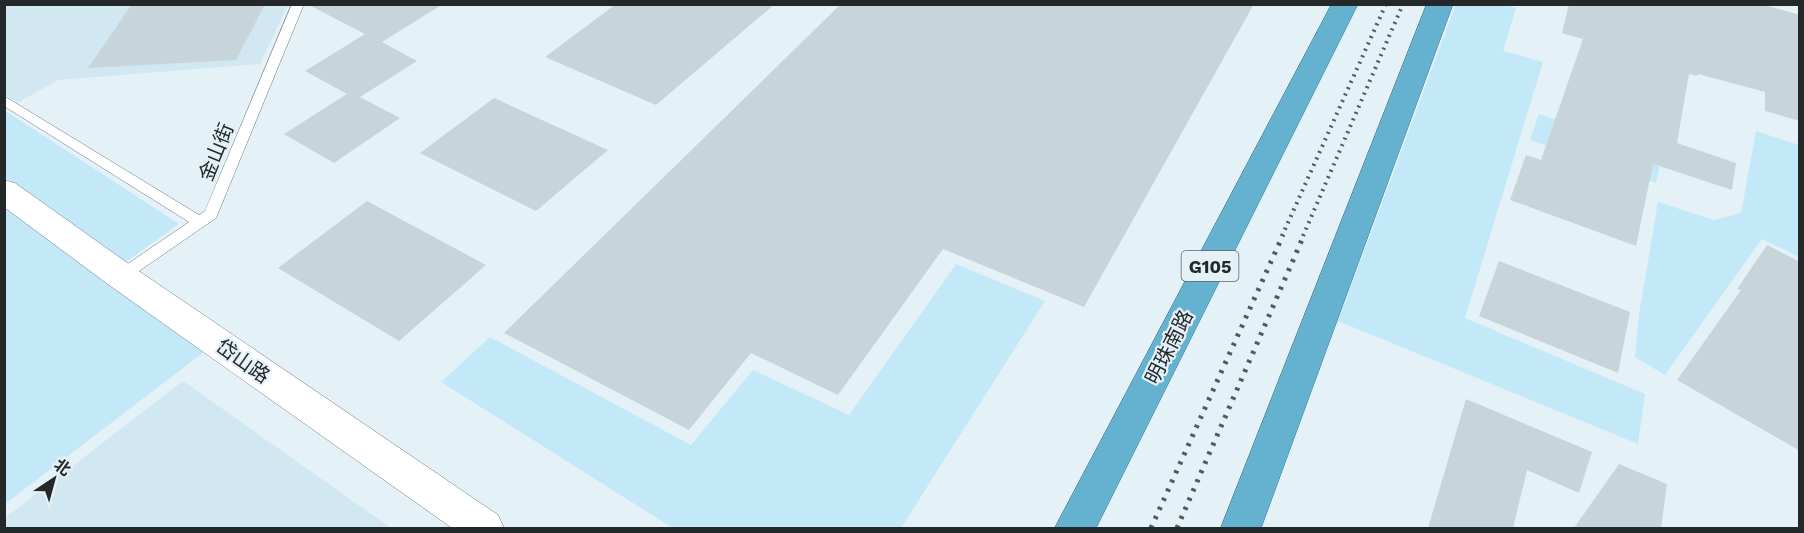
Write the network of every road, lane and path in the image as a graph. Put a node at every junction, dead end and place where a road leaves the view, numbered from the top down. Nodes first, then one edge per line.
1 (298, 4) edge
2 (1345, 4) edge
3 (1440, 4) edge
4 (4, 100) edge
5 (4, 191) edge
6 (200, 222) junction
7 (121, 276) junction
8 (484, 528) edge
9 (1076, 528) edge
10 (1240, 528) edge

1 - 6 lane, 金山街
2 - 9 highway, 明珠南路 / G105
3 - 10 highway
4 - 6 lane
5 - 7 street, 岱山路
6 - 7 lane, 金山街
7 - 8 street, 岱山路

